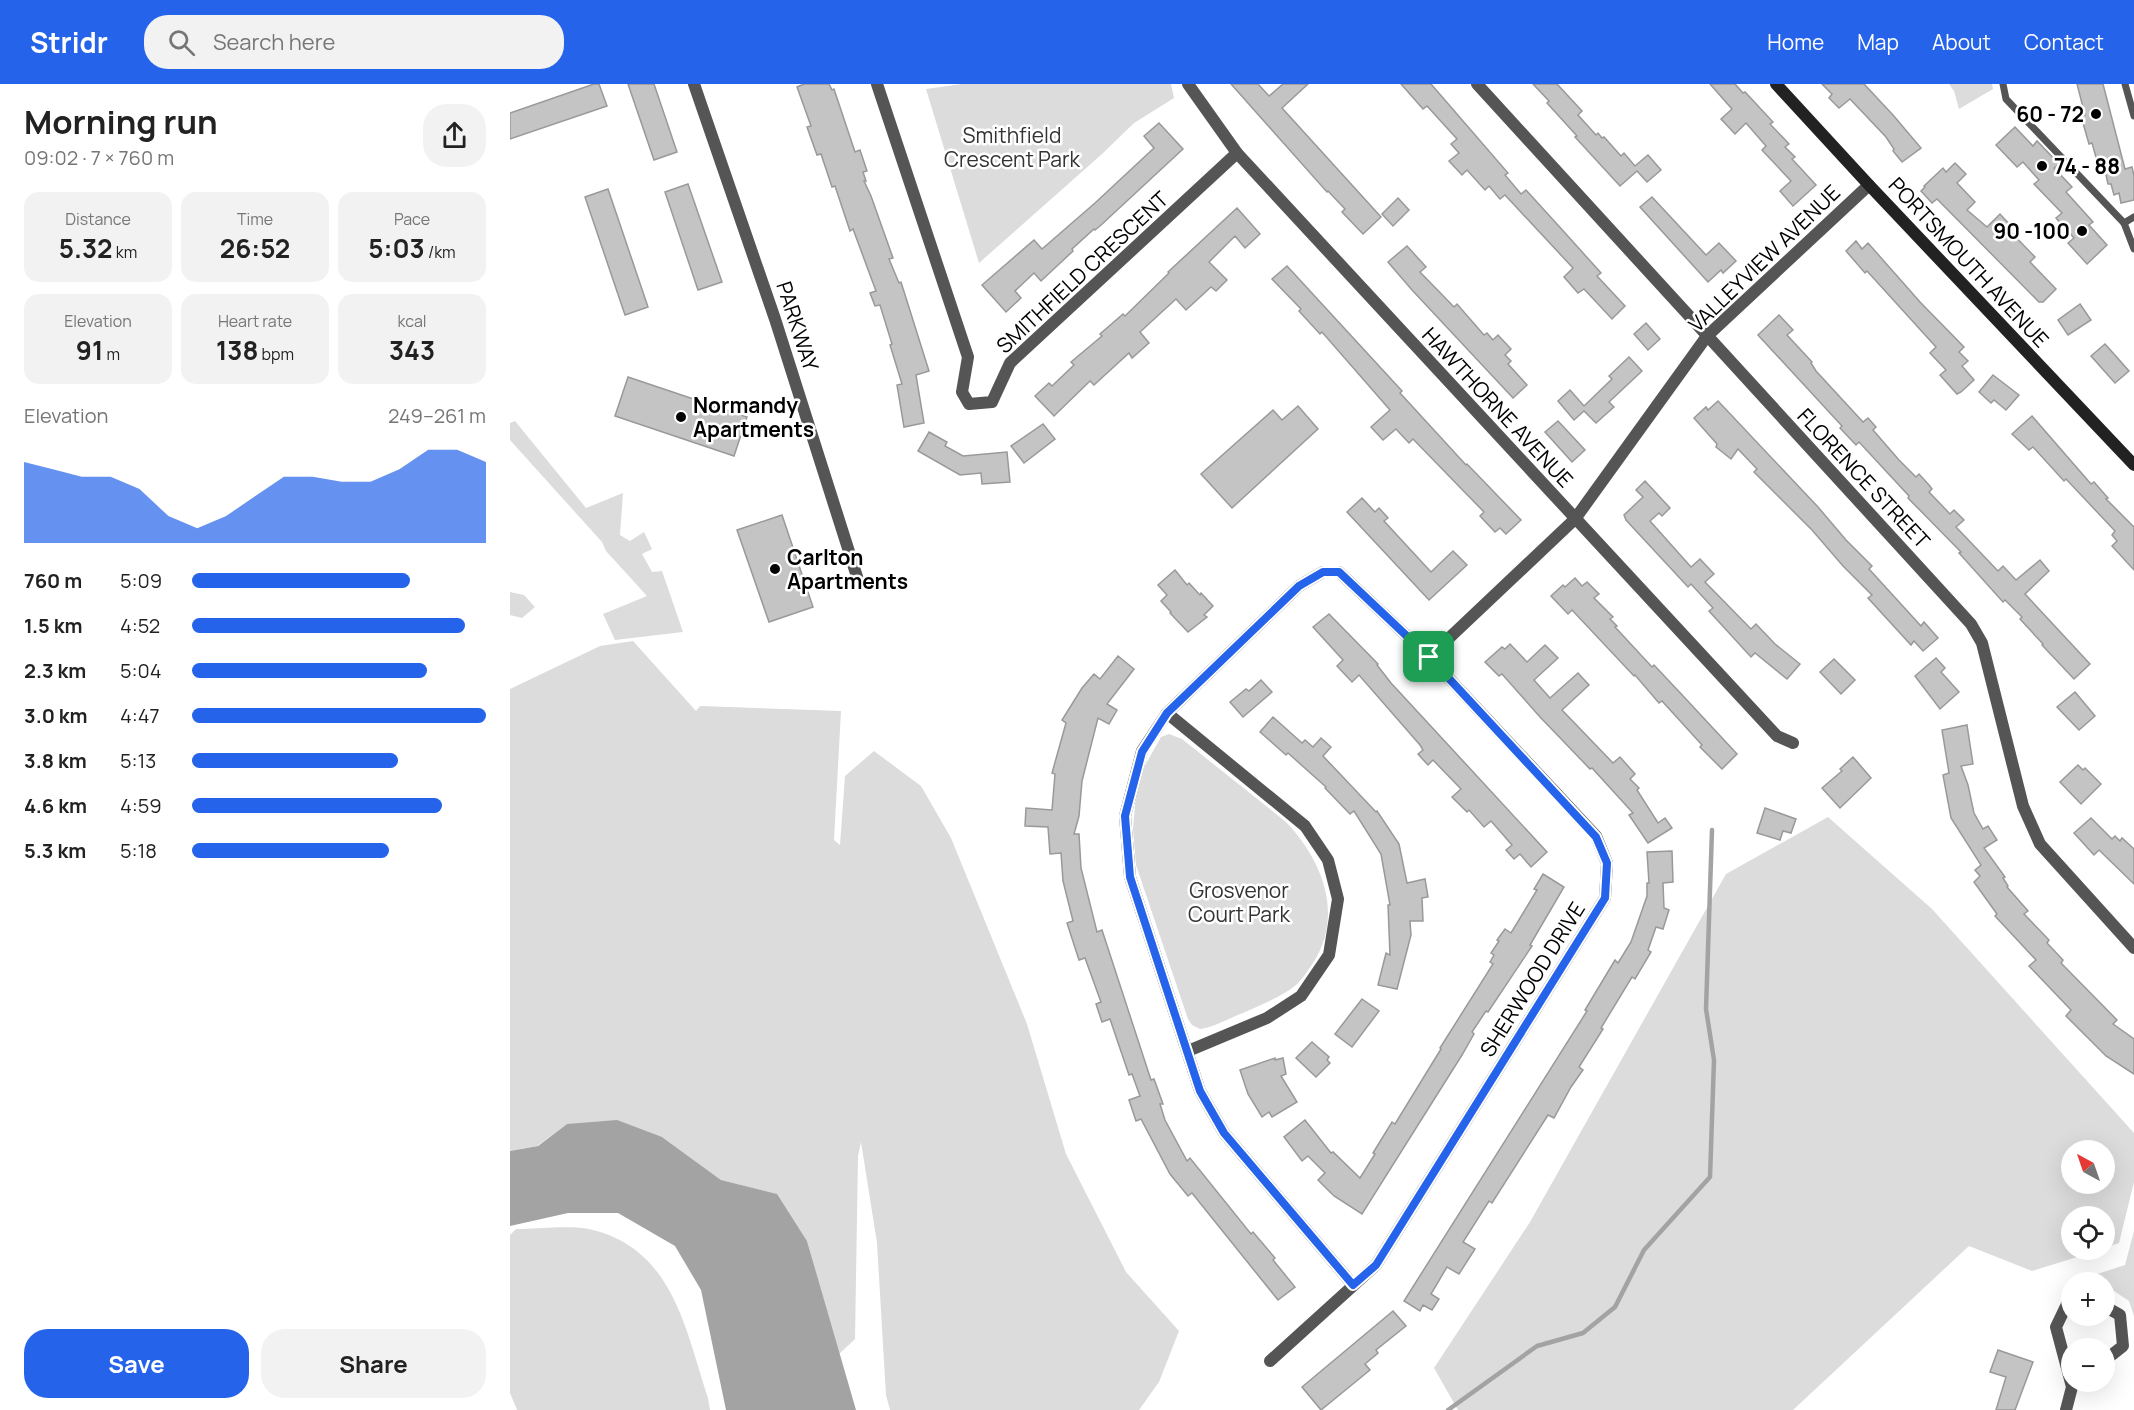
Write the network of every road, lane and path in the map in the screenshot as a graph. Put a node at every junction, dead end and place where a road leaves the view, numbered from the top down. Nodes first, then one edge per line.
1 (694, 84) edge
2 (877, 84) edge
3 (1188, 84) edge
4 (1477, 84) edge
5 (1776, 84) edge
6 (2003, 84) edge
7 (2125, 84) edge
8 (2134, 116) edge
9 (1237, 153) junction
10 (1869, 185) junction
11 (2134, 217) edge
12 (2124, 223) junction
13 (2134, 249) edge
14 (1707, 336) junction
15 (2134, 465) edge
16 (1575, 519) junction
17 (859, 583) dead end
18 (1429, 657) junction
19 (1167, 713) junction
20 (1792, 743) dead end
21 (2134, 948) edge
22 (1188, 1051) junction
23 (1353, 1285) junction
24 (2115, 1312) edge
25 (2061, 1317) edge
26 (2061, 1341) edge
27 (2115, 1352) edge
28 (1270, 1361) dead end
29 (2073, 1392) edge
30 (2066, 1410) edge

1 - 17 street, PARKWAY
2 - 9 street, SMITHFIELD CRESCENT
3 - 9 street, HAWTHORNE AVENUE
4 - 14 street, FLORENCE STREET
5 - 10 main road, PORTSMOUTH AVENUE
6 - 12 lane
7 - 8 lane
9 - 16 street, HAWTHORNE AVENUE
10 - 14 street, VALLEYVIEW AVENUE
10 - 15 main road, PORTSMOUTH AVENUE
11 - 12 lane
12 - 13 lane
14 - 16 street, VALLEYVIEW AVENUE
14 - 21 street, FLORENCE STREET
16 - 18 street, VALLEYVIEW AVENUE
16 - 20 street, HAWTHORNE AVENUE
18 - 19 street, SHERWOOD DRIVE
18 - 23 street, SHERWOOD DRIVE
19 - 22 street
19 - 22 street
22 - 23 street
23 - 28 street, SHERWOOD DRIVE
24 - 27 street
25 - 26 street
29 - 30 street

